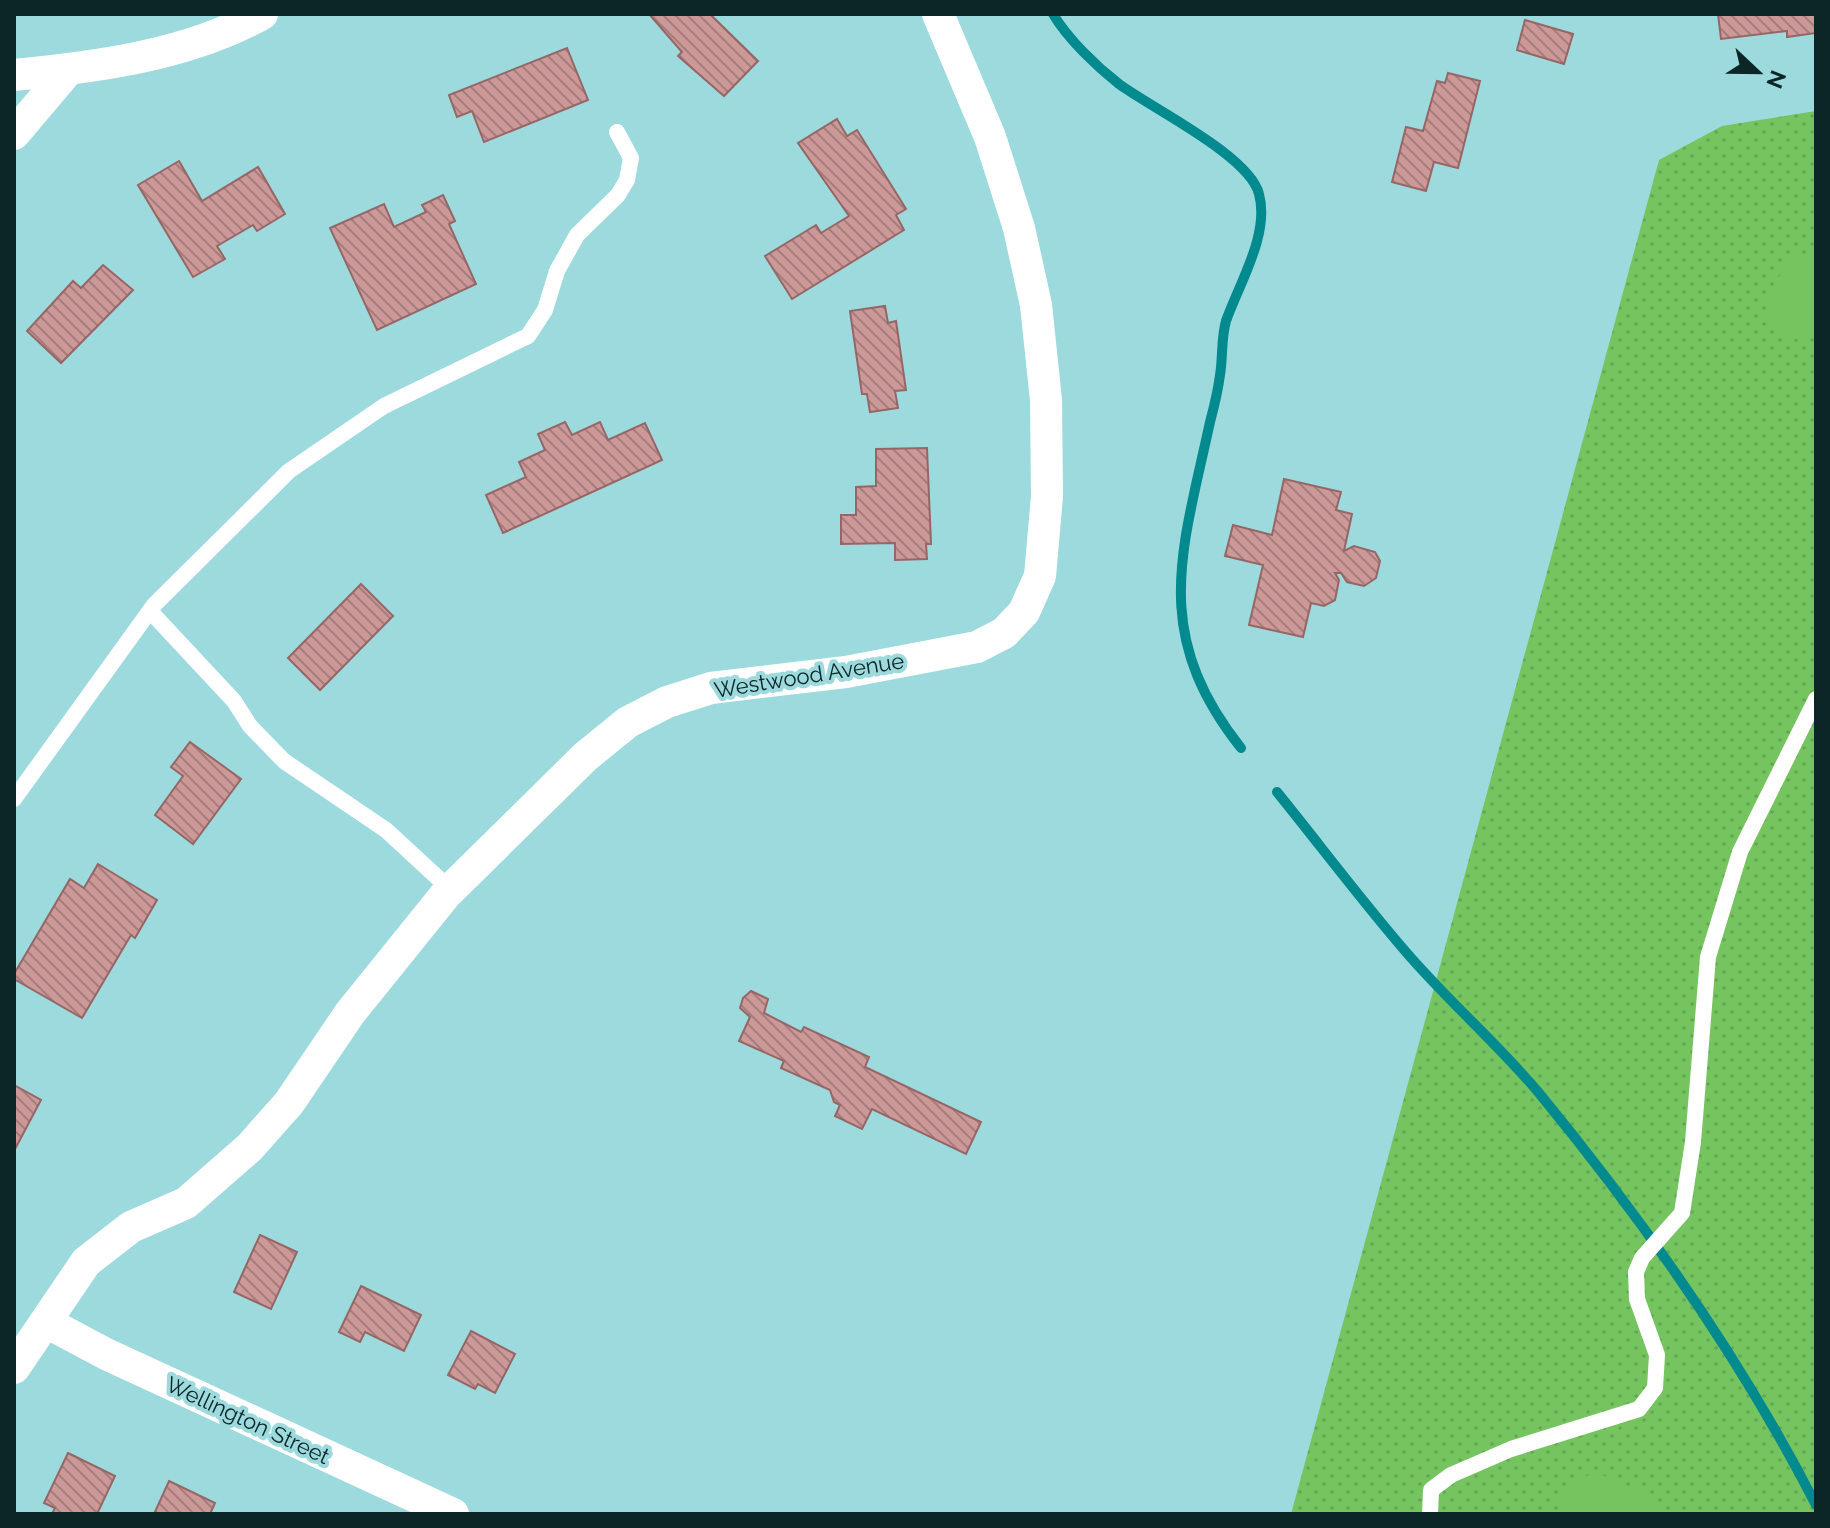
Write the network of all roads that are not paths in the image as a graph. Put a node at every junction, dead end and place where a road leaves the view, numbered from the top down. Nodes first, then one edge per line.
1 (262, 14) edge
2 (938, 14) edge
3 (69, 69) junction
4 (14, 75) edge
5 (617, 132) dead end
6 (14, 134) edge
7 (150, 611) junction
8 (1816, 699) edge
9 (14, 799) edge
10 (451, 890) junction
11 (46, 1322) junction
12 (14, 1368) edge
13 (453, 1514) edge
14 (1430, 1514) edge

1 - 3 street
2 - 10 street, Westwood Avenue
3 - 4 street
3 - 6 street
5 - 7 lane
7 - 9 lane
7 - 10 lane
8 - 14 lane
10 - 11 street, Westwood Avenue
11 - 12 street, Westwood Avenue
11 - 13 street, Wellington Street

